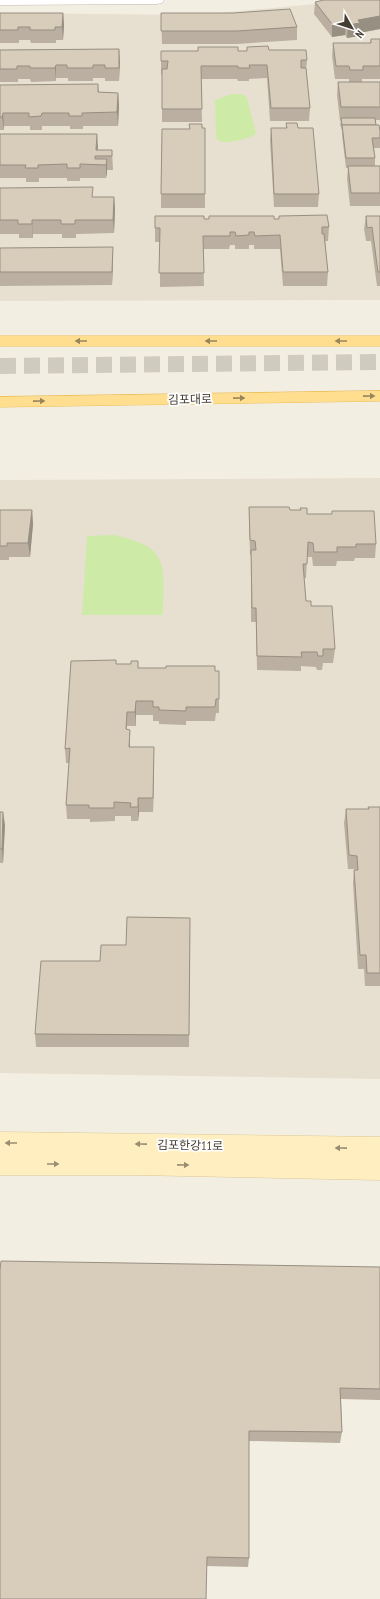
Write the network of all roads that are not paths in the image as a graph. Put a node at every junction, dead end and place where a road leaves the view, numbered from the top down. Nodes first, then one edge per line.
1 (157, 0) edge
2 (0, 1) edge
3 (0, 341) edge
4 (380, 341) edge
5 (380, 396) edge
6 (0, 402) edge
7 (0, 1143) edge
8 (380, 1148) edge
9 (0, 1164) edge
10 (380, 1168) edge

1 - 2 street
4 -> 3 main road
6 -> 5 main road, 김포대로
8 -> 7 street, 김포한강11로
9 -> 10 street, 김포한강11로

